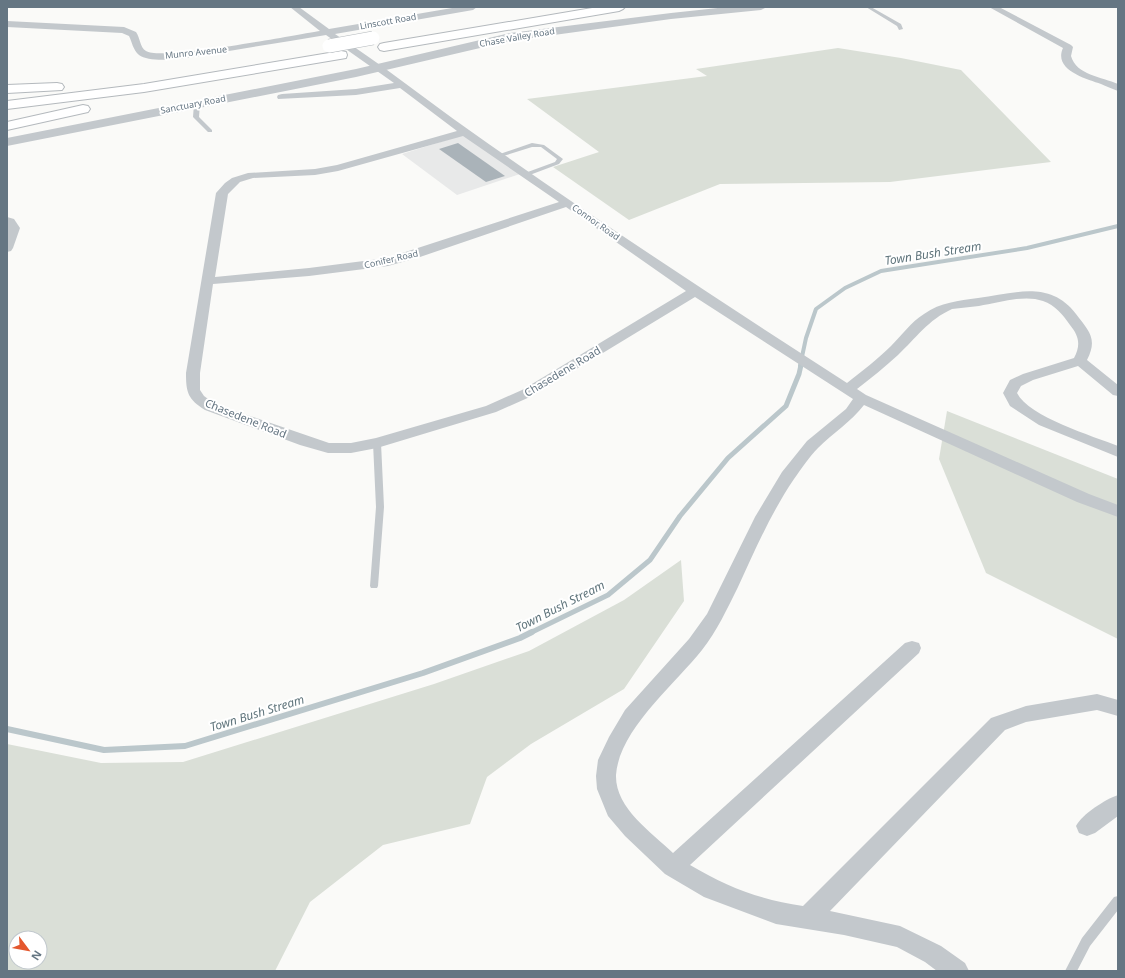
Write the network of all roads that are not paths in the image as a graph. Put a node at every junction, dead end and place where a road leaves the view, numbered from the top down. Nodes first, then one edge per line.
1 (294, 7) edge
2 (473, 7) edge
3 (558, 7) edge
4 (619, 7) edge
5 (761, 7) edge
6 (868, 7) edge
7 (993, 7) edge
8 (7, 24) edge
9 (901, 28) dead end
10 (326, 32) junction
11 (316, 60) junction
12 (380, 68) junction
13 (167, 71) dead end
14 (97, 81) dead end
15 (401, 85) junction
16 (58, 87) junction
17 (1118, 88) edge
18 (7, 89) edge
19 (7, 93) edge
20 (282, 97) dead end
21 (197, 104) junction
22 (7, 105) edge
23 (7, 126) edge
24 (210, 131) dead end
25 (465, 132) junction
26 (7, 142) edge
27 (500, 155) junction
28 (527, 174) junction
29 (568, 204) junction
30 (7, 221) edge
31 (7, 248) edge
32 (207, 280) junction
33 (695, 291) junction
34 (1080, 362) junction
35 (1118, 392) edge
36 (854, 394) junction
37 (377, 443) junction
38 (1118, 452) edge
39 (1118, 511) edge
40 (374, 586) dead end
41 (912, 648) dead end
42 (1118, 708) edge
43 (1118, 804) edge
44 (1087, 826) dead end
45 (673, 867) junction
46 (1118, 901) edge
47 (806, 919) junction
48 (957, 971) edge
49 (1070, 971) edge

1 - 10 street
2 - 10 street, Linscott Road
3 - 13 highway, bridge
4 - 11 highway
5 - 12 street, Chase Valley Road
6 - 9 lane
7 - 17 street
8 - 10 street, Munro Avenue
10 - 12 street
11 - 22 highway
11 - 23 highway
12 - 15 street, Connor Road
12 - 21 street, Sanctuary Road
14 - 16 highway
15 - 20 street
15 - 25 street, Connor Road
16 - 18 highway
16 - 19 highway
21 - 24 lane
21 - 26 street, Sanctuary Road
25 - 27 street, Connor Road
25 - 32 street, Chasedene Road
27 - 28 street, Connor Road
27 - 28 lane
28 - 29 street, Connor Road
29 - 32 street, Conifer Road
29 - 33 street, Connor Road
30 - 31 street
32 - 37 street, Chasedene Road
33 - 36 street, Connor Road
33 - 37 street, Chasedene Road
34 - 35 street
34 - 36 street
34 - 38 street
36 - 39 street, Connor Road
36 - 45 street
37 - 40 lane
41 - 45 street
42 - 47 street
43 - 44 street
45 - 47 street
46 - 49 lane
47 - 48 street

